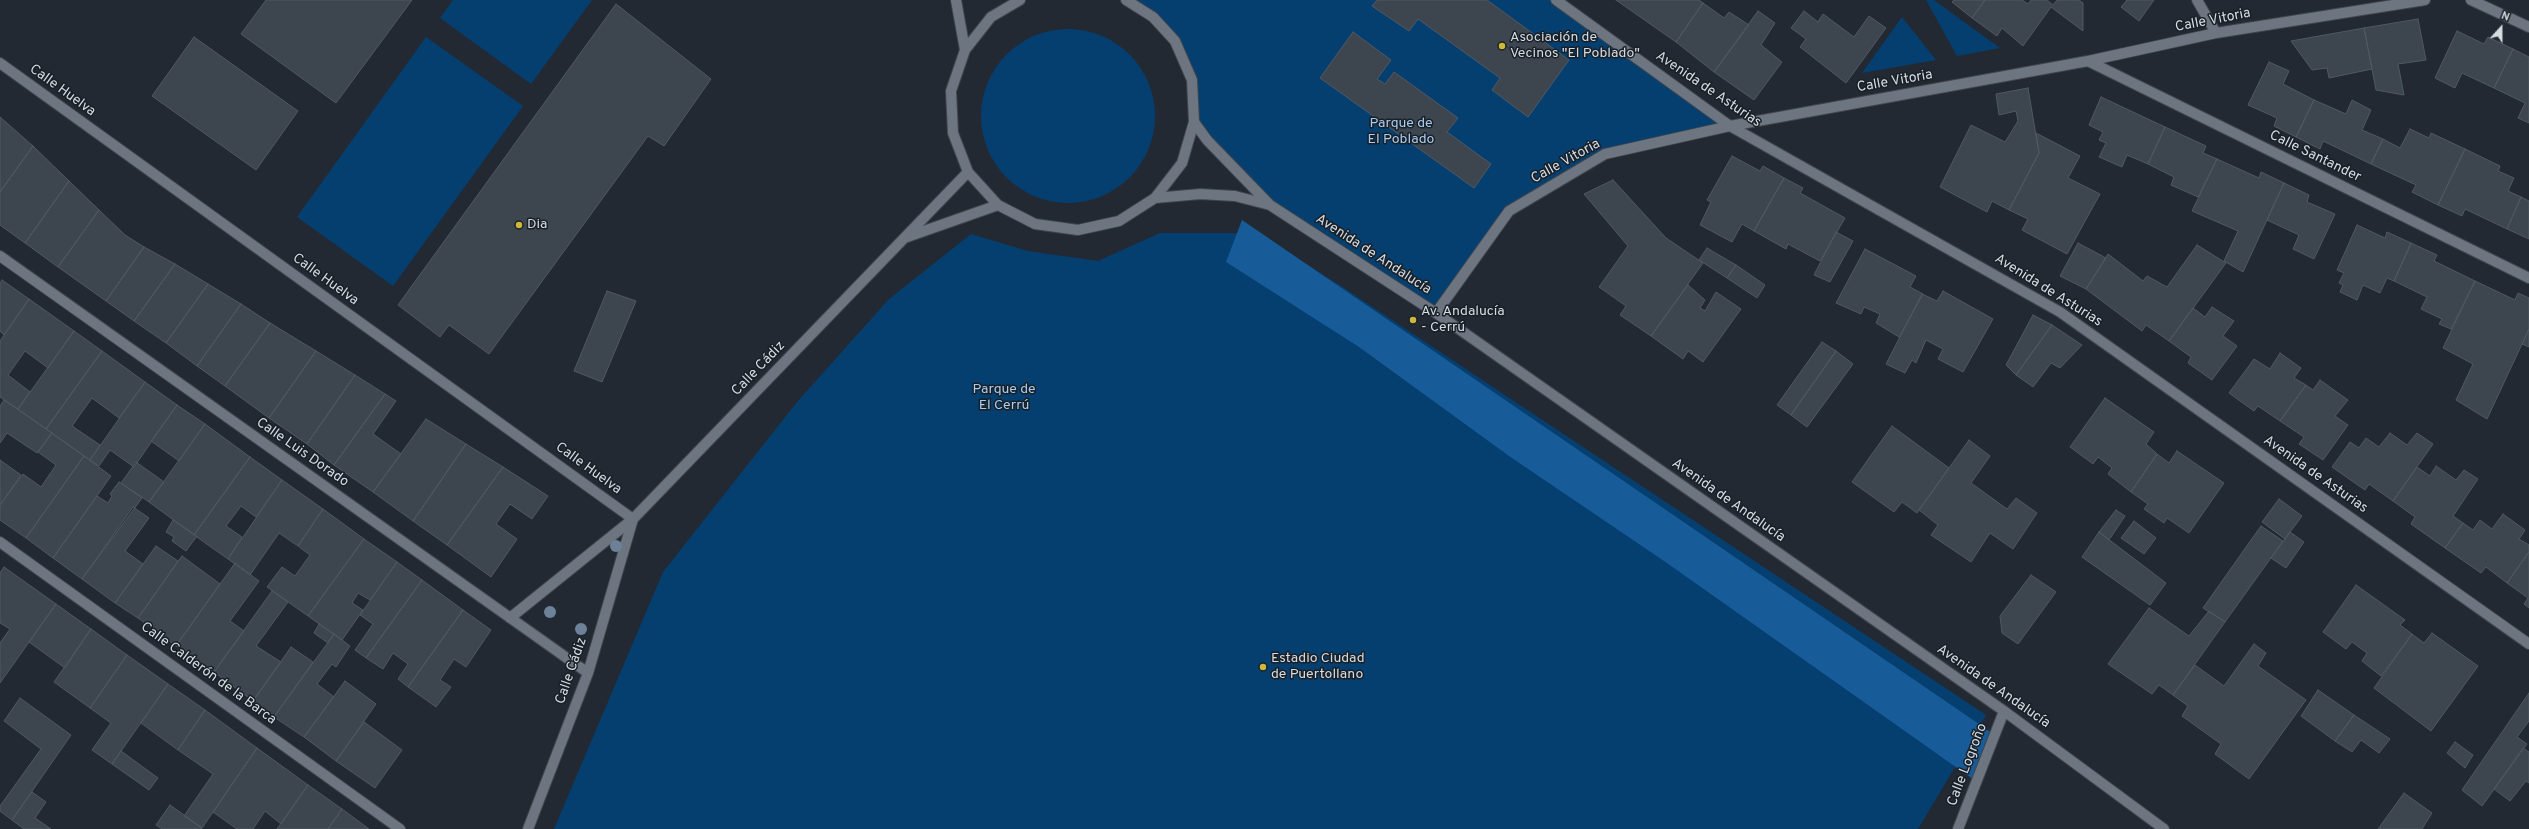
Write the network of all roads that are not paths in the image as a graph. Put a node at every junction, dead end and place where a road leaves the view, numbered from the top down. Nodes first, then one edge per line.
1 (956, 0) edge
2 (1020, 0) edge
3 (1126, 0) edge
4 (1556, 0) edge
5 (2197, 0) edge
6 (2425, 0) edge
7 (2471, 0) edge
8 (2529, 27) edge
9 (2216, 33) junction
10 (965, 50) junction
11 (2088, 61) junction
12 (0, 64) edge
13 (1194, 122) junction
14 (1730, 126) junction
15 (968, 172) junction
16 (1155, 198) junction
17 (998, 205) junction
18 (1270, 205) junction
19 (905, 238) junction
20 (0, 256) edge
21 (2529, 278) edge
22 (1436, 314) junction
23 (633, 520) junction
24 (0, 542) edge
25 (510, 618) junction
26 (2529, 644) edge
27 (588, 673) junction
28 (2004, 711) junction
29 (400, 829) edge
30 (528, 829) edge
31 (1958, 829) edge
32 (2164, 829) edge

1 - 10 street
2 - 10 street
3 - 13 street
4 - 14 street, Avenida de Asturias
5 - 9 street
6 - 9 street, Calle Vitoria
7 - 8 street
9 - 11 street, Calle Vitoria
10 - 15 street
11 - 14 street, Calle Vitoria
11 - 21 street, Calle Santander
12 - 23 street, Calle Huelva
13 - 16 street
13 - 18 street, Avenida de Andalucía
14 - 22 street, Calle Vitoria
14 - 26 street, Avenida de Asturias
15 - 17 street
15 - 19 street, Calle Cádiz
16 - 17 street
16 - 18 street, Avenida de Andalucía
17 - 19 street, Calle Cádiz
18 - 22 street, Avenida de Andalucía
19 - 23 street, Calle Cádiz
20 - 25 street, Calle Luis Dorado
22 - 28 street, Avenida de Andalucía
23 - 25 street, Calle Cádiz
23 - 27 street, Calle Cádiz
24 - 29 street, Calle Calderón de la Barca
25 - 27 street, Calle Luis Dorado
27 - 30 street, Calle Cádiz
28 - 31 street, Calle Logroño
28 - 32 street, Avenida de Andalucía

